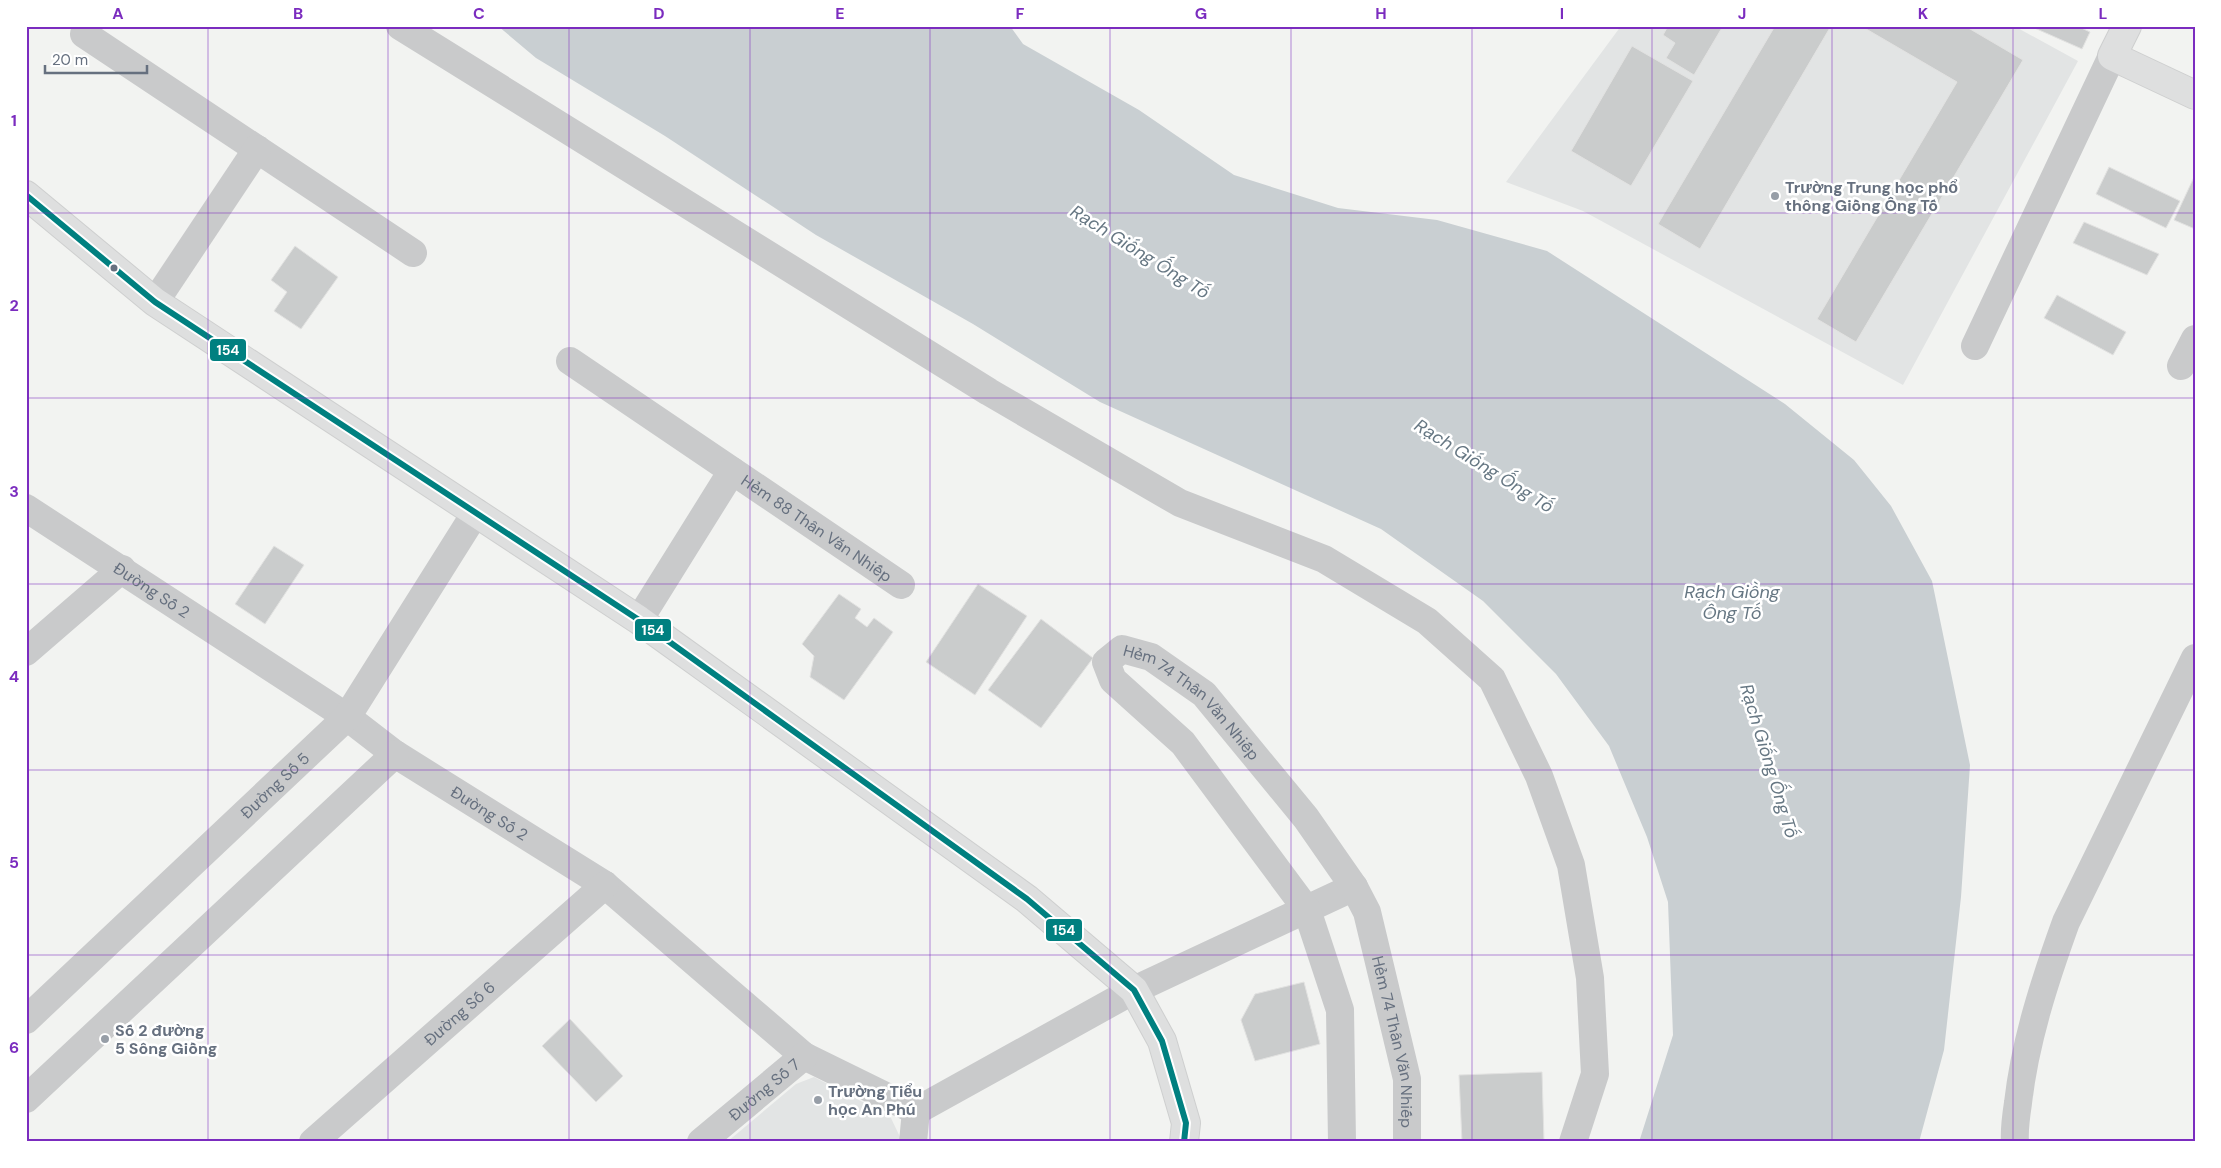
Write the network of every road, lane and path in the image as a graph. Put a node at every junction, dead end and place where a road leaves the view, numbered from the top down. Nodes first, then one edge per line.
1 (400, 26) edge
2 (2127, 26) edge
3 (84, 34) dead end
4 (2112, 56) junction
5 (2195, 95) edge
6 (256, 149) junction
7 (26, 195) edge
8 (413, 254) dead end
9 (156, 302) junction
10 (2195, 339) edge
11 (1975, 346) dead end
12 (570, 362) dead end
13 (2181, 366) dead end
14 (732, 471) junction
15 (26, 508) edge
16 (476, 512) junction
17 (122, 570) junction
18 (901, 585) dead end
19 (639, 620) junction
20 (26, 652) edge
21 (2195, 658) edge
22 (347, 717) junction
23 (395, 754) junction
24 (605, 885) junction
25 (1354, 887) junction
26 (1307, 910) junction
27 (1134, 990) junction
28 (26, 1020) edge
29 (804, 1056) junction
30 (26, 1099) edge
31 (916, 1111) junction
32 (313, 1142) edge
33 (701, 1142) edge
34 (913, 1142) edge
35 (1184, 1142) edge
36 (1342, 1142) edge
37 (1407, 1142) edge
38 (1573, 1142) edge
39 (2015, 1142) edge

1 - 38 street
2 - 4 street
3 - 6 street
4 - 5 street
4 - 11 street
6 - 8 street
6 - 9 street
7 - 9 street
9 - 16 street
10 - 13 street
12 - 14 street, Hẻm 88 Thân Văn Nhiếp
14 - 18 street, Hẻm 88 Thân Văn Nhiếp
14 - 19 street, Hẻm 88 Thân Văn Nhiếp
15 - 17 street, Đường Số 2
16 - 19 street
16 - 22 street, Đường Số 5
17 - 20 street
17 - 22 street, Đường Số 2
19 - 27 street
21 - 39 street
22 - 23 street, Đường Số 2
22 - 28 street, Đường Số 5
23 - 24 street, Đường Số 2
23 - 30 street
24 - 29 street, Đường Số 2
24 - 32 street, Đường Số 6
25 - 26 street
25 - 26 street, Hẻm 74 Thân Văn Nhiếp
25 - 37 street, Hẻm 74 Thân Văn Nhiếp
26 - 27 street
26 - 36 street, Hẻm 74 Thân Văn Nhiếp
27 - 31 street
27 - 35 street
29 - 31 street, Đường Số 2
29 - 33 street, Đường Số 7
31 - 34 street

